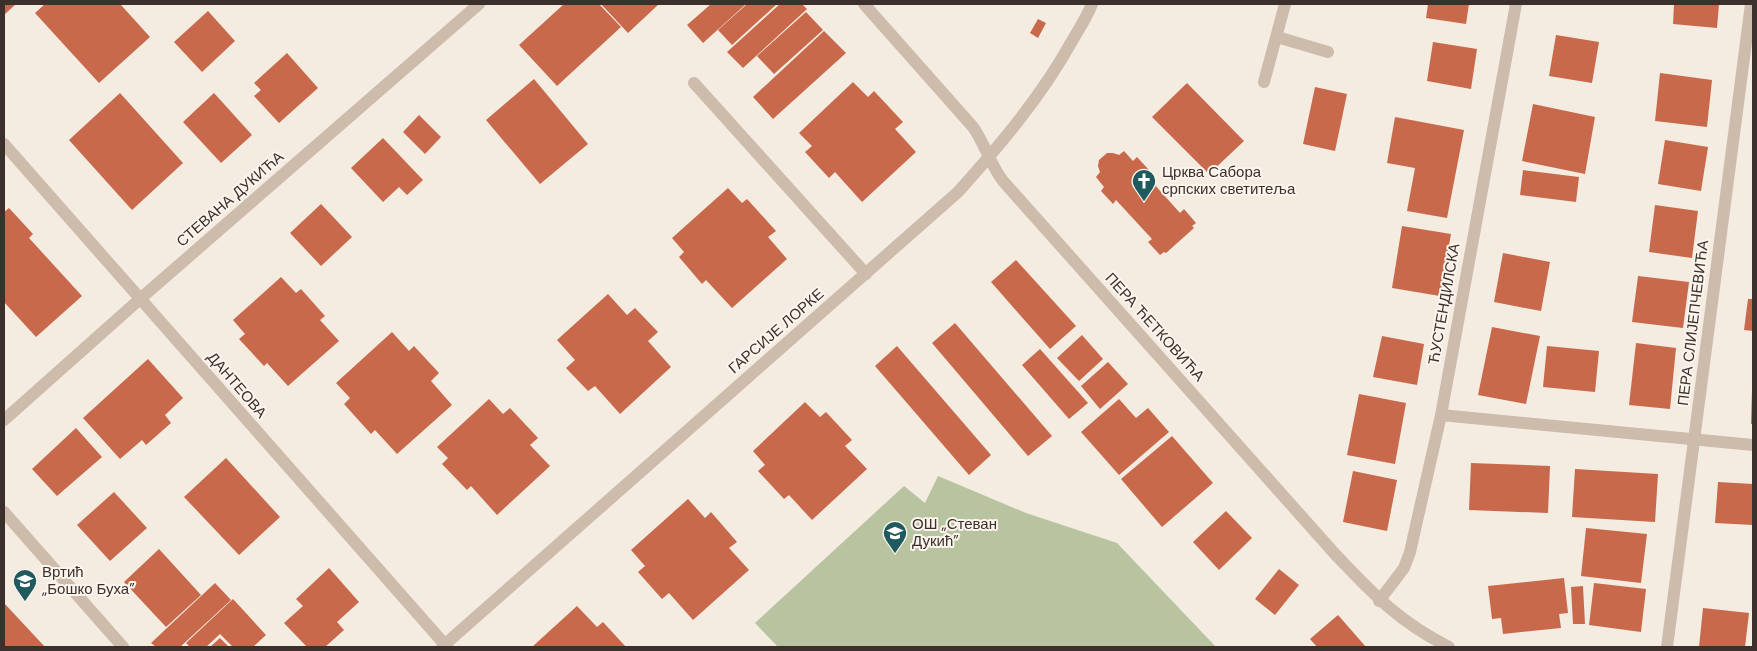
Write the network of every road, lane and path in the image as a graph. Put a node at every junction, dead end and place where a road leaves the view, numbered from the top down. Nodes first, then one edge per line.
1 (479, 4) edge
2 (864, 4) edge
3 (1092, 4) edge
4 (1285, 4) edge
5 (1516, 4) edge
6 (1751, 4) edge
7 (1277, 37) junction
8 (1328, 52) dead end
9 (1264, 82) dead end
10 (694, 83) dead end
11 (4, 144) edge
12 (989, 157) junction
13 (866, 274) junction
14 (140, 299) junction
15 (1440, 415) junction
16 (4, 420) edge
17 (1694, 440) junction
18 (1753, 445) edge
19 (4, 512) edge
20 (1379, 601) junction
21 (445, 646) edge
22 (123, 647) edge
23 (1449, 647) edge
24 (1668, 647) edge

1 - 14 street, СТЕВАНА ДУКИЋА
2 - 12 street, ПЕРА ЋЕТКОВИЋА
3 - 12 street, ГАРСИЈЕ ЛОРКЕ
4 - 7 street
5 - 15 street, ЋУСТЕНДИЛСКА
6 - 17 street, ПЕРА СЛИЈЕПЧЕВИЋА
7 - 8 street
7 - 9 street
10 - 13 street
11 - 14 street, ДАНТЕОВА
12 - 13 street, ГАРСИЈЕ ЛОРКЕ
12 - 20 street, ПЕРА ЋЕТКОВИЋА
13 - 21 street, ГАРСИЈЕ ЛОРКЕ
14 - 16 street, СТЕВАНА ДУКИЋА
14 - 21 street, ДАНТЕОВА
15 - 17 street
15 - 20 street, ЋУСТЕНДИЛСКА
17 - 18 street
17 - 24 street, ПЕРА СЛИЈЕПЧЕВИЋА
19 - 22 street
20 - 23 street, ПЕРА ЋЕТКОВИЋА

